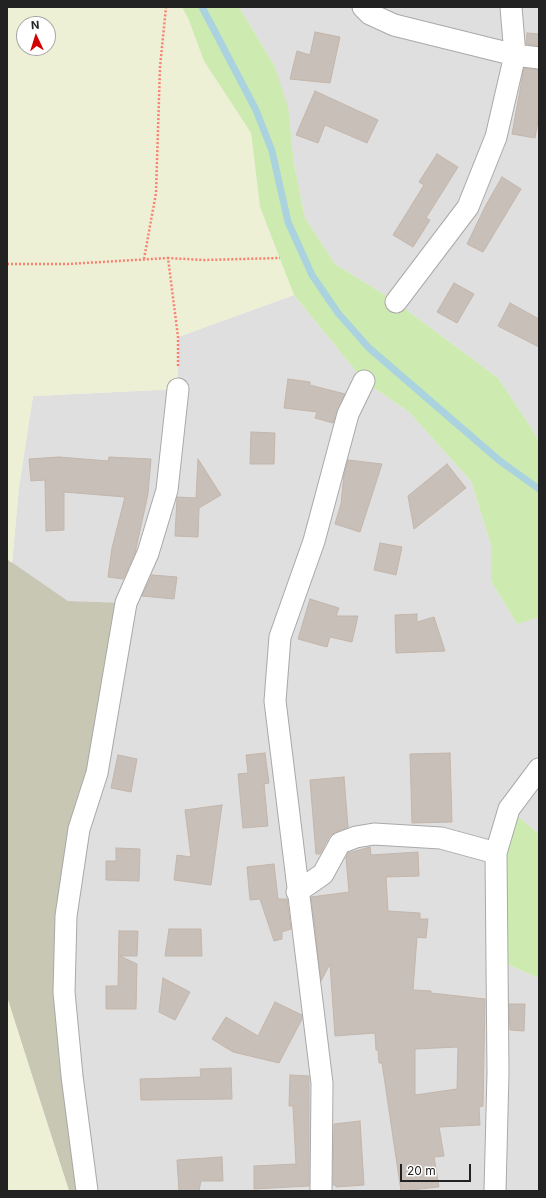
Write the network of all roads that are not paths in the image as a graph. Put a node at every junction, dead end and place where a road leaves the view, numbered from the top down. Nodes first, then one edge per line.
1 (364, 7) edge
2 (511, 7) edge
3 (515, 55) junction
4 (539, 58) edge
5 (396, 302) dead end
6 (364, 381) dead end
7 (178, 389) road end
8 (539, 769) edge
9 (496, 853) junction
10 (297, 892) junction
11 (87, 1191) edge
12 (321, 1191) edge
13 (495, 1191) edge

1 - 3 street
2 - 3 street
3 - 4 street
3 - 5 street
6 - 10 street
7 - 11 street
8 - 9 street
9 - 10 street
9 - 13 street
10 - 12 street

